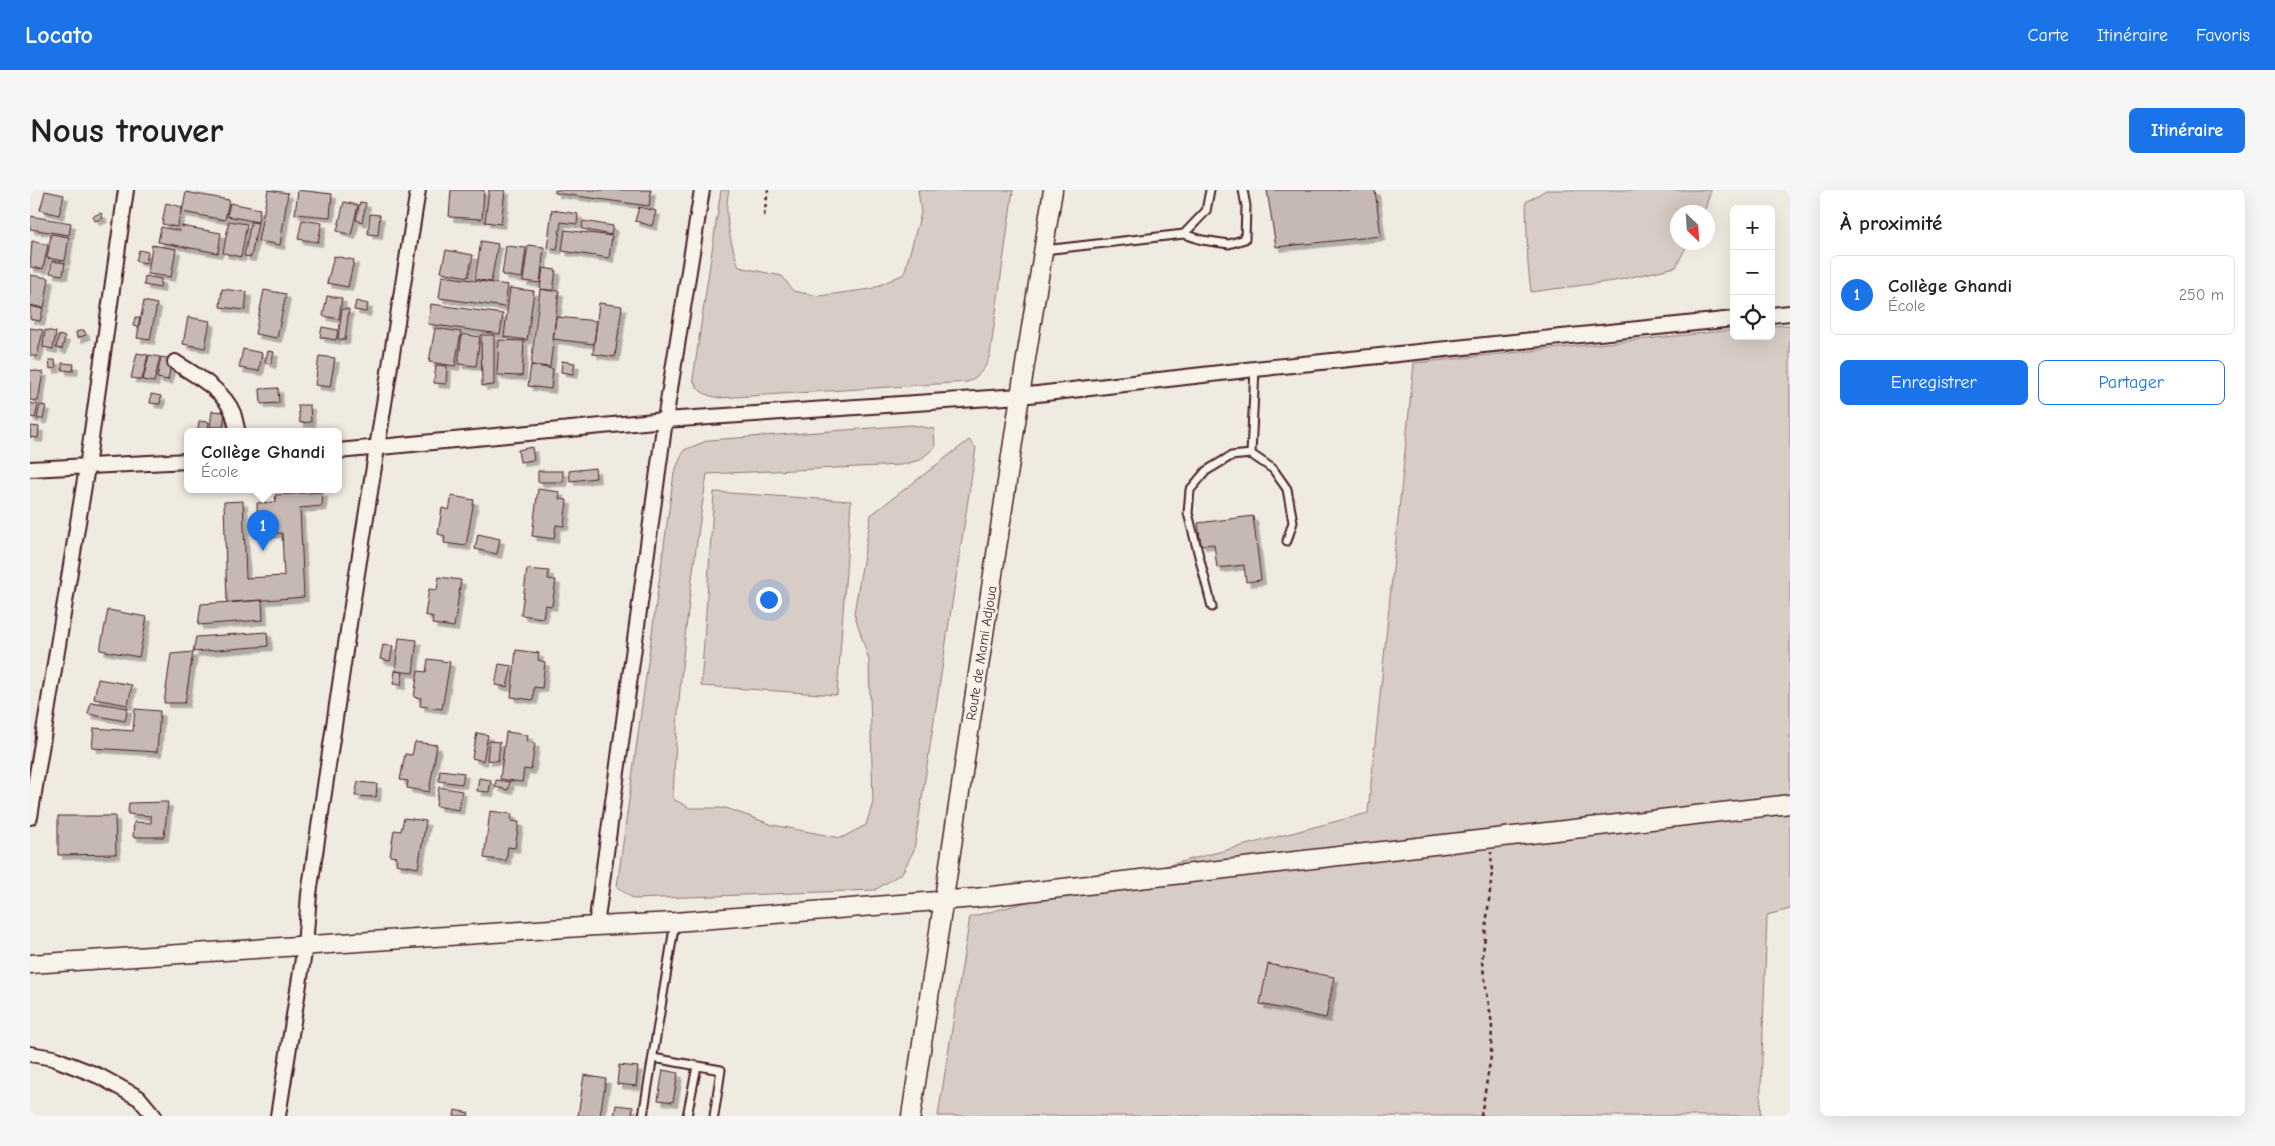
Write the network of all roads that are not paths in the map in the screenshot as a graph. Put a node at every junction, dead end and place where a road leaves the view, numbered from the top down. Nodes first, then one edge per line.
1 (126, 190) edge
2 (418, 190) edge
3 (702, 190) edge
4 (1054, 190) edge
5 (1210, 190) edge
6 (1243, 190) edge
7 (1184, 234) junction
8 (1044, 250) junction
9 (1790, 313) edge
10 (1775, 315) edge
11 (1730, 319) edge
12 (175, 362) dead end
13 (1255, 369) junction
14 (1020, 396) junction
15 (665, 420) junction
16 (237, 428) edge
17 (375, 449) junction
18 (342, 451) edge
19 (1251, 454) junction
20 (184, 460) edge
21 (87, 467) junction
22 (30, 469) edge
23 (1287, 541) dead end
24 (1212, 607) dead end
25 (1790, 804) edge
26 (30, 817) edge
27 (944, 901) junction
28 (675, 922) junction
29 (596, 926) junction
30 (305, 946) junction
31 (30, 964) edge
32 (30, 1054) edge
33 (653, 1058) junction
34 (697, 1066) junction
35 (154, 1116) edge
36 (278, 1116) edge
37 (644, 1116) edge
38 (687, 1116) edge
39 (714, 1116) edge
40 (911, 1116) edge

1 - 21 street
2 - 17 street
3 - 15 street
4 - 8 street, Route de Mami Adjoua
5 - 7 lane
6 - 7 lane
7 - 8 lane
8 - 14 street, Route de Mami Adjoua
9 - 10 street
11 - 13 street
12 - 16 street
13 - 14 street
13 - 19 lane
14 - 15 street
14 - 27 street, Route de Mami Adjoua
15 - 17 street
15 - 29 street
17 - 18 street
17 - 30 street
19 - 23 lane
19 - 24 lane
20 - 21 street
21 - 22 street
21 - 26 street
25 - 27 street
27 - 28 street
27 - 40 street, Route de Mami Adjoua
28 - 29 street
28 - 33 lane
29 - 30 street
30 - 31 street
30 - 36 street
32 - 35 street
33 - 34 lane
33 - 37 lane
34 - 38 lane
34 - 39 lane

